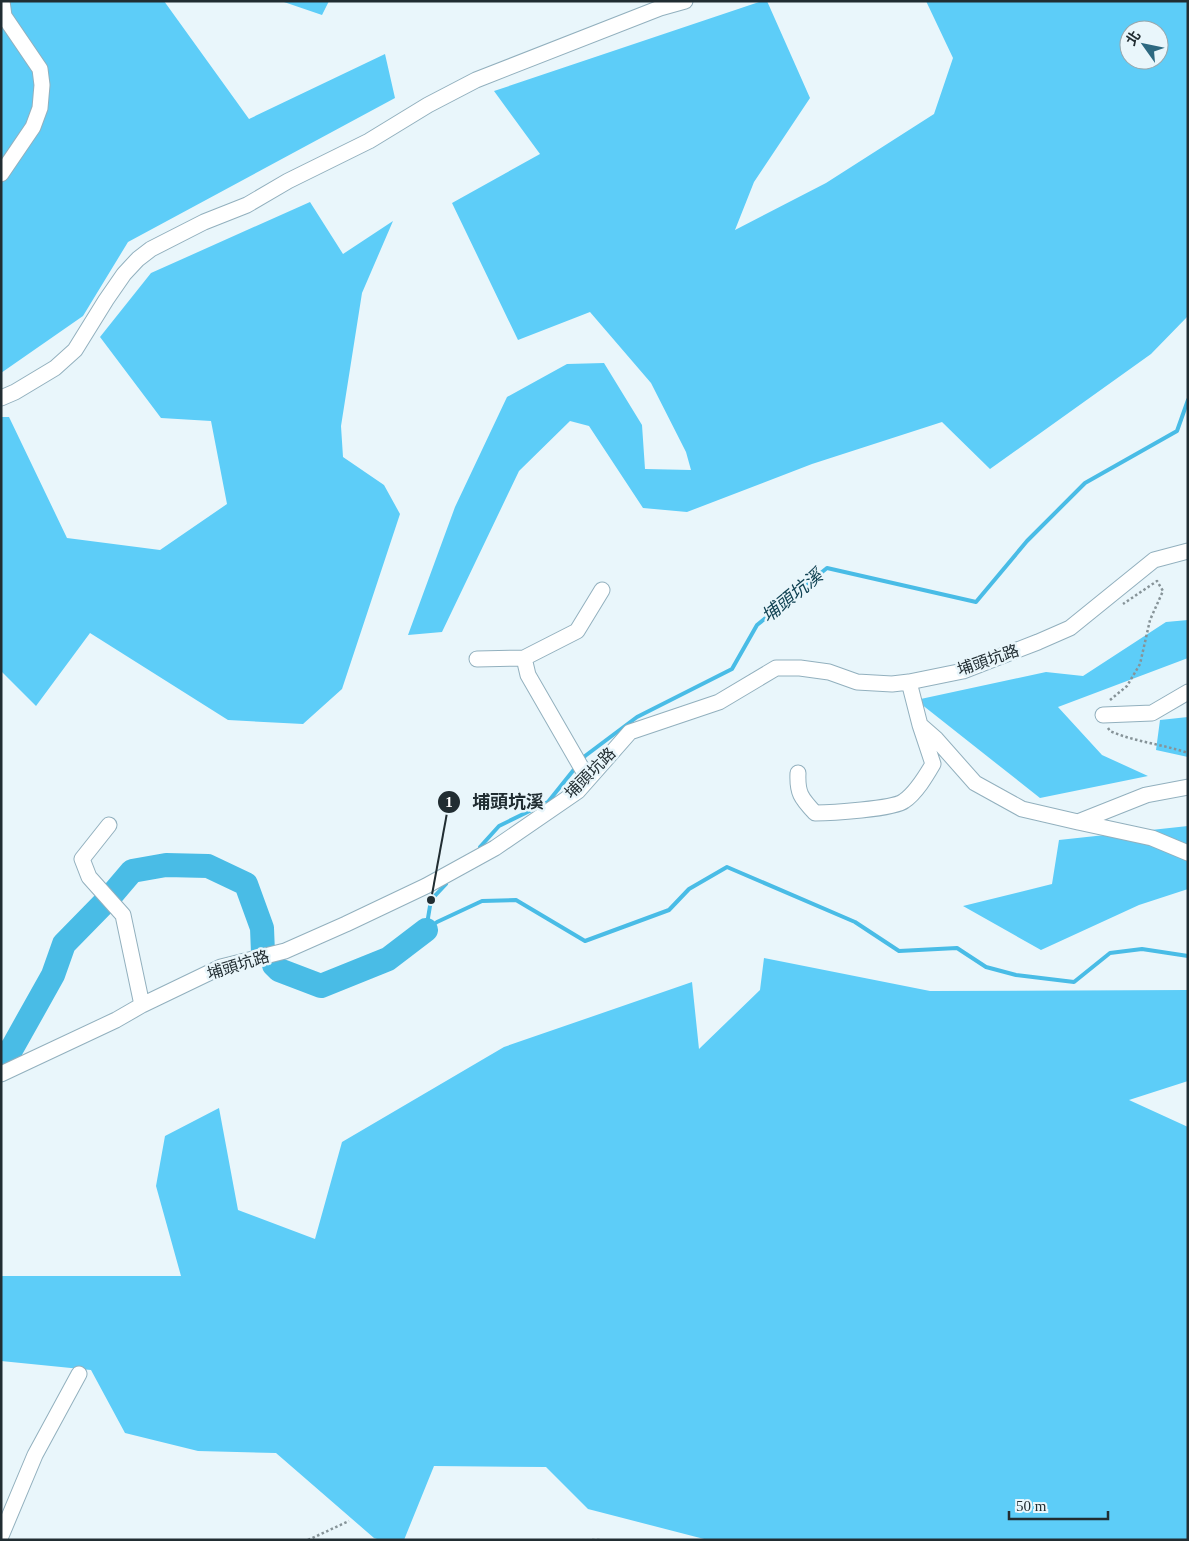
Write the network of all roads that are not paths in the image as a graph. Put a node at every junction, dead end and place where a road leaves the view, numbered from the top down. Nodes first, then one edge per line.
1 (2, 1) edge
2 (685, 1) edge
3 (1, 174) edge
4 (1, 398) edge
5 (1188, 551) edge
6 (602, 590) dead end
7 (524, 658) junction
8 (477, 659) dead end
9 (909, 682) junction
10 (1188, 692) edge
11 (1103, 715) road end
12 (920, 725) junction
13 (798, 773) dead end
14 (586, 775) junction
15 (1188, 787) edge
16 (1078, 822) junction
17 (109, 826) dead end
18 (1188, 853) edge
19 (142, 1005) junction
20 (1, 1074) edge
21 (79, 1374) dead end
22 (1, 1536) edge

1 - 3 street
2 - 4 street
5 - 9 street, 埔頭坑路
6 - 7 street
7 - 8 street
7 - 14 street
9 - 12 street
9 - 14 street, 埔頭坑路
10 - 11 street
12 - 13 street
12 - 16 street
14 - 19 street, 埔頭坑路
15 - 16 street
16 - 18 street
17 - 19 street
19 - 20 street, 埔頭坑路
21 - 22 street

